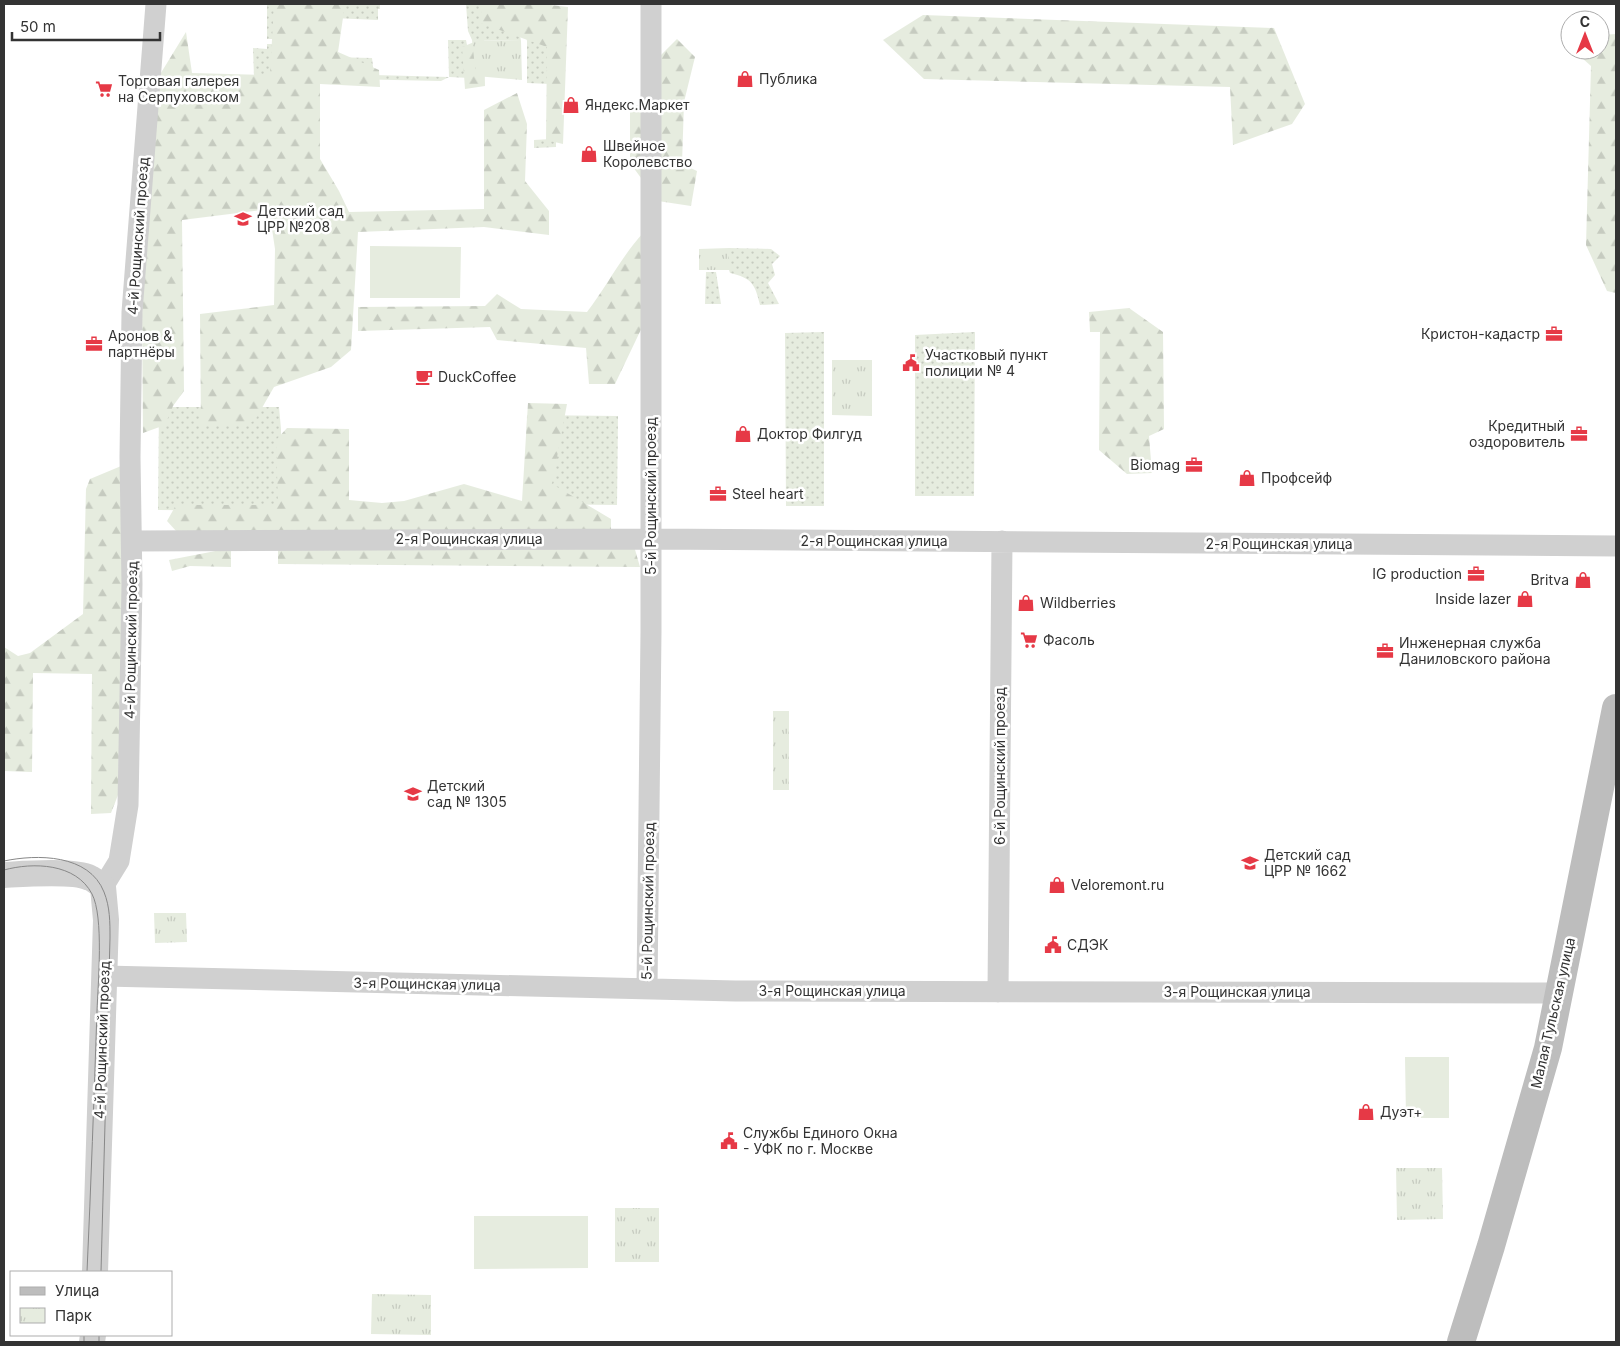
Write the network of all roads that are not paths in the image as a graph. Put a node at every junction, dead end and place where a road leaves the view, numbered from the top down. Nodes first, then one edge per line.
1 (156, 4) edge
2 (651, 4) edge
3 (651, 539) junction
4 (132, 541) junction
5 (1002, 541) junction
6 (1616, 546) edge
7 (1616, 708) edge
8 (4, 875) edge
9 (103, 887) junction
10 (104, 976) junction
11 (648, 989) junction
12 (998, 992) junction
13 (1560, 993) junction
14 (95, 1271) edge
15 (1462, 1342) edge

1 - 4 street, 4-й Рощинский проезд
2 - 3 street, 5-й Рощинский проезд
3 - 4 street, 2-я Рощинская улица
3 - 5 street, 2-я Рощинская улица
3 - 11 street, 5-й Рощинский проезд
4 - 9 street, 4-й Рощинский проезд
5 - 6 street, 2-я Рощинская улица
5 - 12 street, 6-й Рощинский проезд
7 - 13 main road, Малая Тульская улица
8 - 9 street
9 - 10 street, 4-й Рощинский проезд
10 - 11 street, 3-я Рощинская улица
10 - 14 street, 4-й Рощинский проезд
11 - 12 street, 3-я Рощинская улица
12 - 13 street, 3-я Рощинская улица
13 - 15 main road, Малая Тульская улица

